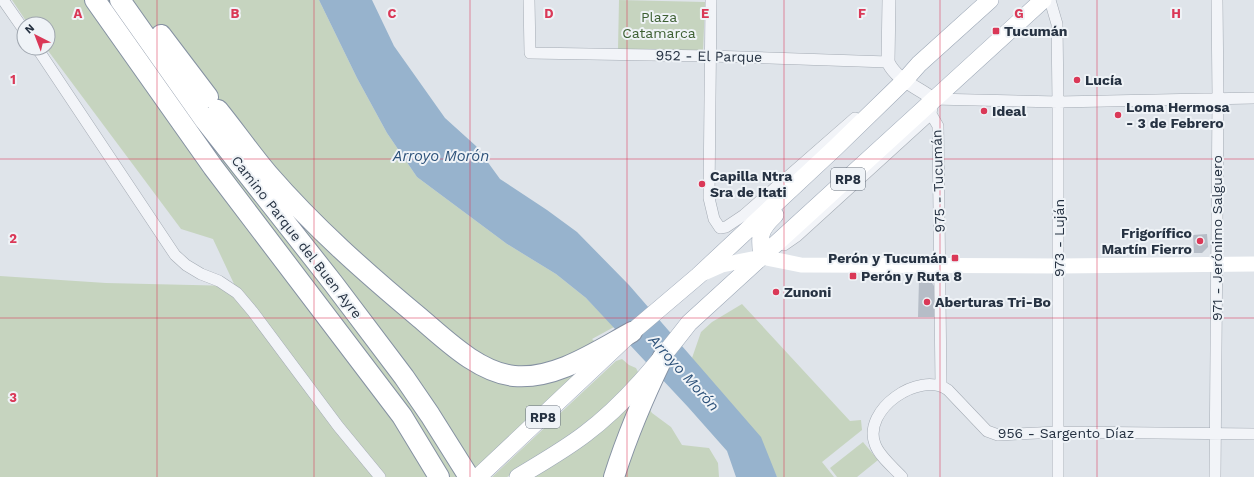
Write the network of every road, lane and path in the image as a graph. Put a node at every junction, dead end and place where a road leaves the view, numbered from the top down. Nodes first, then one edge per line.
1 (3, 0) edge
2 (95, 0) edge
3 (120, 0) edge
4 (134, 0) edge
5 (529, 0) edge
6 (710, 0) edge
7 (889, 0) edge
8 (990, 0) edge
9 (1043, 0) edge
10 (1050, 0) edge
11 (1216, 0) edge
12 (16, 19) edge
13 (42, 56) edge
14 (710, 56) junction
15 (888, 62) junction
16 (904, 81) junction
17 (1218, 98) junction
18 (1254, 98) edge
19 (1058, 102) junction
20 (932, 107) junction
21 (820, 162) junction
22 (761, 251) junction
23 (1217, 263) junction
24 (1254, 264) edge
25 (941, 265) junction
26 (1059, 266) junction
27 (698, 276) junction
28 (632, 332) joint
29 (605, 352) junction
30 (663, 357) joint
31 (941, 385) junction
32 (640, 391) junction
33 (1059, 432) junction
34 (1215, 433) junction
35 (1254, 434) edge
36 (437, 472) edge
37 (380, 477) edge
38 (469, 477) edge
39 (478, 477) edge
40 (518, 477) edge
41 (614, 477) edge
42 (902, 477) edge
43 (1058, 477) edge
44 (1215, 477) edge

1 - 12 street
2 - 36 highway, Camino Parque del Buen Ayre
3 - 38 highway, Camino Parque del Buen Ayre
4 - 29 highway
5 - 14 street, 952 - El Parque
6 - 14 street
7 - 15 street
8 - 16 main road, RP8
9 - 20 main road, RP8
10 - 19 street, 973 - Luján
11 - 17 street, 971 - Jerónimo Salguero
13 - 37 street
14 - 15 street, 952 - El Parque
14 - 16 street
15 - 16 street
16 - 20 street
16 - 21 main road, RP8
17 - 18 street
17 - 19 street
17 - 23 street, 971 - Jerónimo Salguero
19 - 20 street
19 - 26 street, 973 - Luján
20 - 22 main road, RP8
20 - 25 street, 975 - Tucumán
21 - 22 main road
21 - 27 main road, RP8
22 - 25 main road
22 - 27 main road
22 - 30 main road, RP8
23 - 24 main road
23 - 26 main road
23 - 34 street, 971 - Jerónimo Salguero
25 - 26 main road
25 - 31 street, 975 - Tucumán
26 - 33 street, 973 - Luján
27 - 28 main road, RP8
28 - 29 highway
29 - 39 main road, RP8
30 - 32 highway
31 - 33 street, 956 - Sargento Díaz
31 - 42 street
32 - 40 main road, RP8
32 - 41 highway
33 - 34 street, 956 - Sargento Díaz
33 - 43 street, 973 - Luján
34 - 35 street, 956 - Sargento Díaz
34 - 44 street, 971 - Jerónimo Salguero

